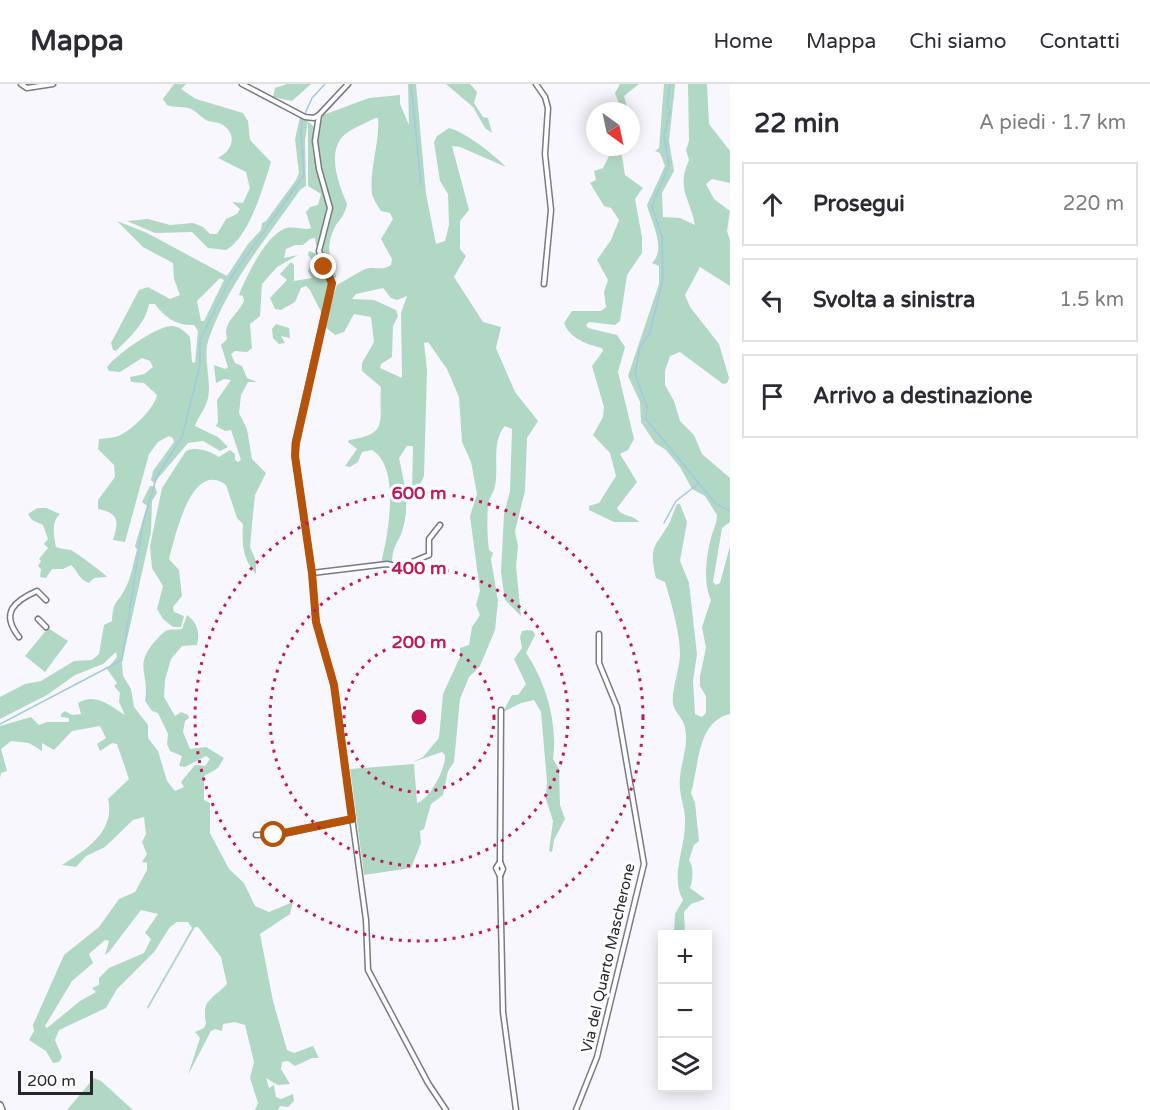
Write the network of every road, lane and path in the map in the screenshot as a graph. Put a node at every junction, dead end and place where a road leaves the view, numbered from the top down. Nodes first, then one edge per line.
1 (21, 84) edge
2 (53, 84) edge
3 (242, 84) edge
4 (348, 84) edge
5 (536, 84) edge
6 (319, 115) junction
7 (305, 117) junction
8 (317, 126) junction
9 (544, 284) dead end
10 (440, 525) dead end
11 (312, 573) junction
12 (46, 600) dead end
13 (38, 619) dead end
14 (46, 627) dead end
15 (599, 634) dead end
16 (19, 637) dead end
17 (501, 710) dead end
18 (352, 819) junction
19 (256, 835) dead end
20 (0, 1105) edge
21 (2, 1110) edge
22 (446, 1110) edge
23 (516, 1110) edge
24 (576, 1110) edge

1 - 2 street
3 - 7 street
4 - 6 street
5 - 9 street
6 - 7 street
6 - 8 street
7 - 8 street
8 - 11 street
10 - 11 street
11 - 18 street
12 - 16 street
13 - 14 street
15 - 24 street, Via del Quarto Mascherone
17 - 23 street
18 - 19 street
18 - 22 street
20 - 21 main road

